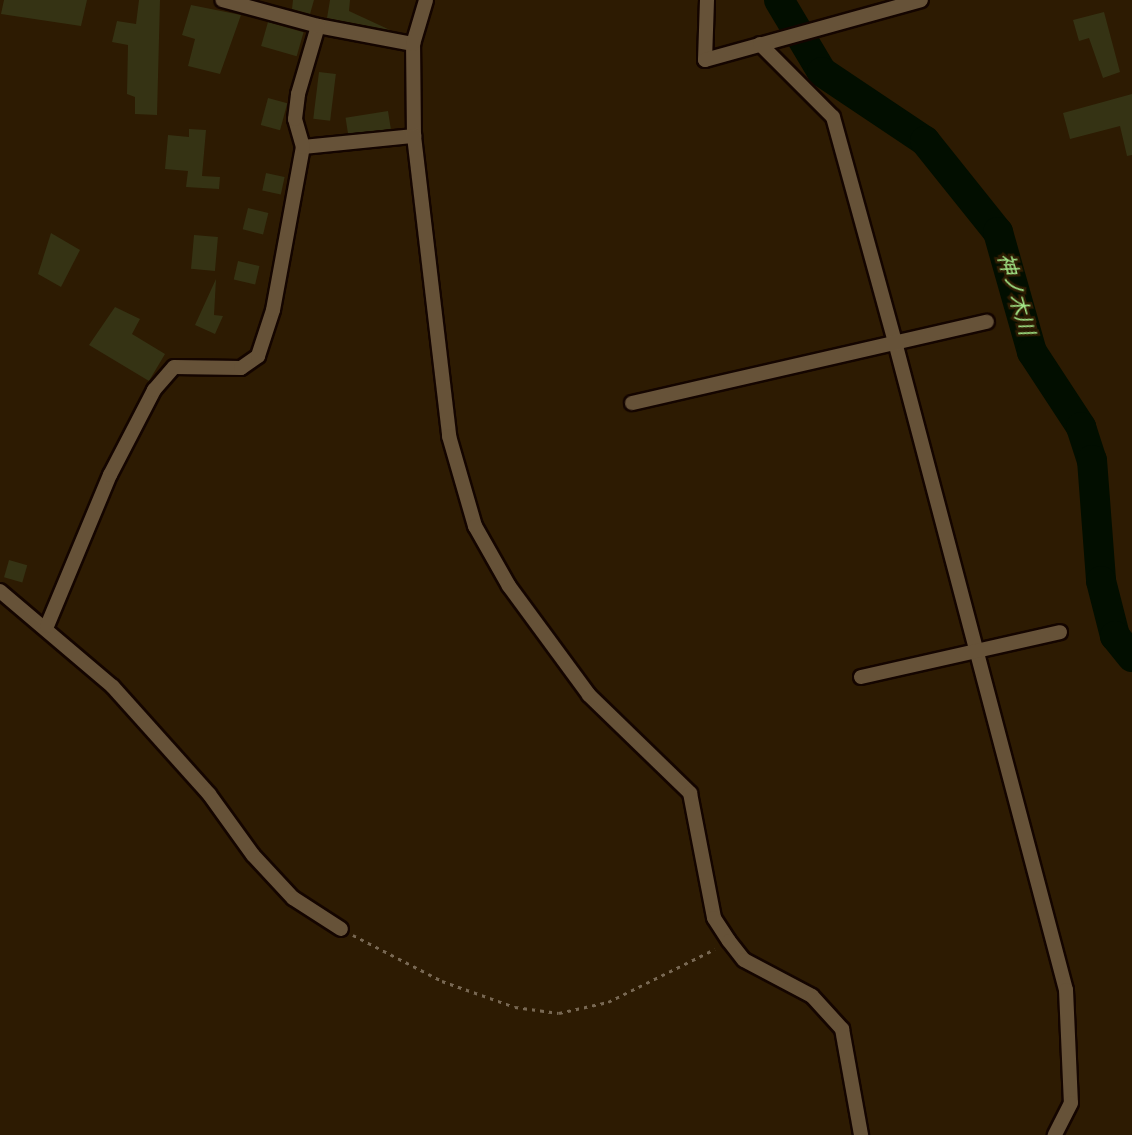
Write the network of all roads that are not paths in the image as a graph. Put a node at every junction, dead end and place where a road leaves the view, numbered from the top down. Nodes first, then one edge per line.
1 (222, 0) edge
2 (426, 0) edge
3 (707, 0) edge
4 (921, 0) edge
5 (318, 26) junction
6 (413, 44) junction
7 (760, 44) junction
8 (414, 136) junction
9 (303, 147) junction
10 (987, 321) dead end
11 (895, 342) junction
12 (632, 403) dead end
13 (0, 591) edge
14 (47, 626) junction
15 (1060, 632) dead end
16 (976, 652) junction
17 (861, 677) dead end
18 (341, 929) road end
19 (861, 1135) edge
20 (1055, 1135) edge

1 - 5 street
2 - 6 street
3 - 7 street
4 - 7 street
5 - 6 street
5 - 9 street
6 - 8 street
7 - 11 street
8 - 9 street
8 - 19 street
9 - 14 street
10 - 11 street
11 - 12 street
11 - 16 street
13 - 14 street
14 - 18 street
15 - 16 street
16 - 17 street
16 - 20 street

